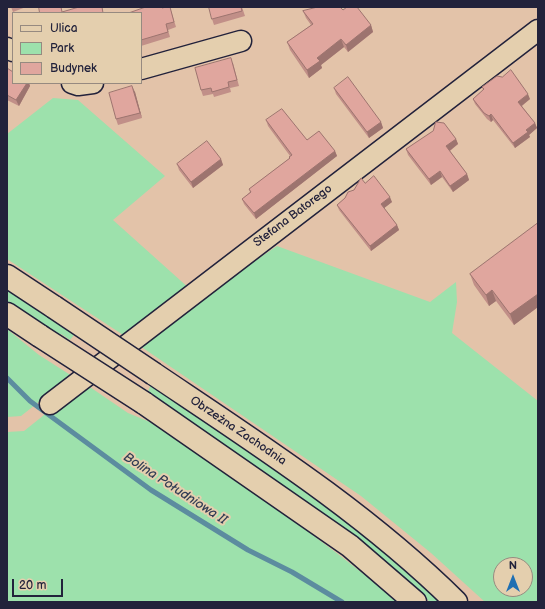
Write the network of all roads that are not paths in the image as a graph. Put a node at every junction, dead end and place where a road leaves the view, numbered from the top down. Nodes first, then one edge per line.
1 (538, 30) edge
2 (241, 41) dead end
3 (142, 70) edge
4 (75, 84) edge
5 (86, 84) edge
6 (7, 276) edge
7 (7, 314) edge
8 (50, 404) dead end
9 (415, 602) edge
10 (456, 602) edge

1 - 8 street, Stefana Batorego
2 - 3 street
4 - 5 street
6 - 10 street, Obrzeżna Zachodnia, bridge
7 - 9 street, bridge

